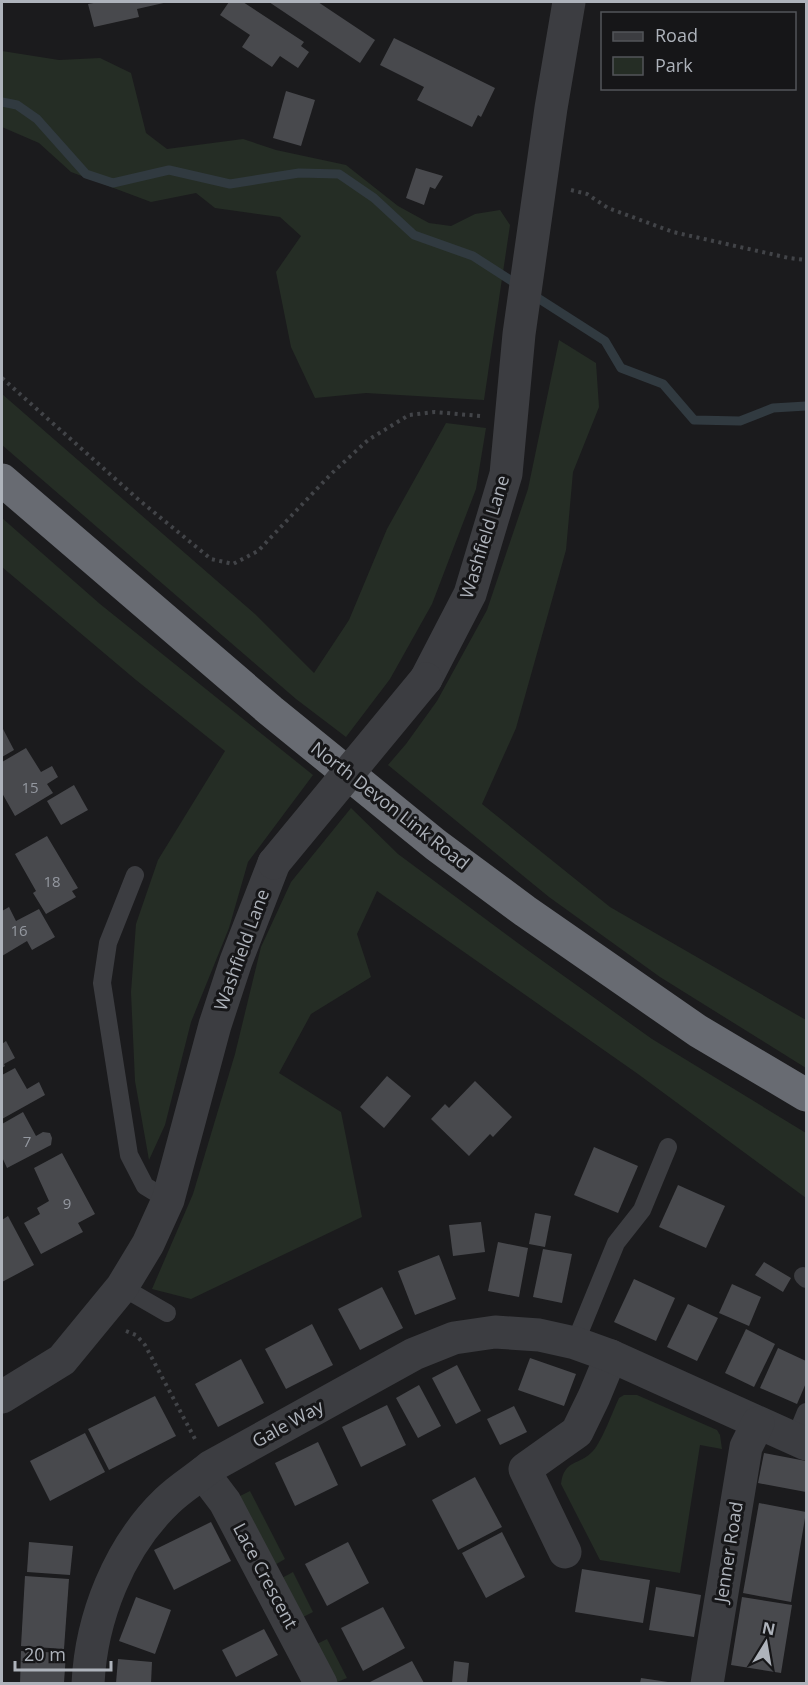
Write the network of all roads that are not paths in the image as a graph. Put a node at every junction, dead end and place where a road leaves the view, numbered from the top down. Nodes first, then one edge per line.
1 (569, 2) edge
2 (2, 480) edge
3 (135, 875) dead end
4 (807, 1095) edge
5 (668, 1147) dead end
6 (168, 1200) junction
7 (122, 1287) junction
8 (167, 1313) dead end
9 (576, 1343) junction
10 (611, 1356) junction
11 (2, 1397) edge
12 (758, 1423) junction
13 (803, 1432) edge
14 (207, 1470) junction
15 (566, 1551) dead end
16 (88, 1683) edge
17 (321, 1683) edge
18 (707, 1683) edge

1 - 6 street, Washfield Lane, bridge
2 - 4 highway, North Devon Link Road
3 - 6 lane
5 - 9 lane
6 - 7 street, Washfield Lane
7 - 8 lane
7 - 11 street, Washfield Lane
9 - 10 street, Gale Way
9 - 14 street, Gale Way
10 - 12 street, Gale Way
10 - 15 street
12 - 13 street, Gale Way
12 - 18 street, Jenner Road
14 - 16 street, Gale Way
14 - 17 street, Lace Crescent

